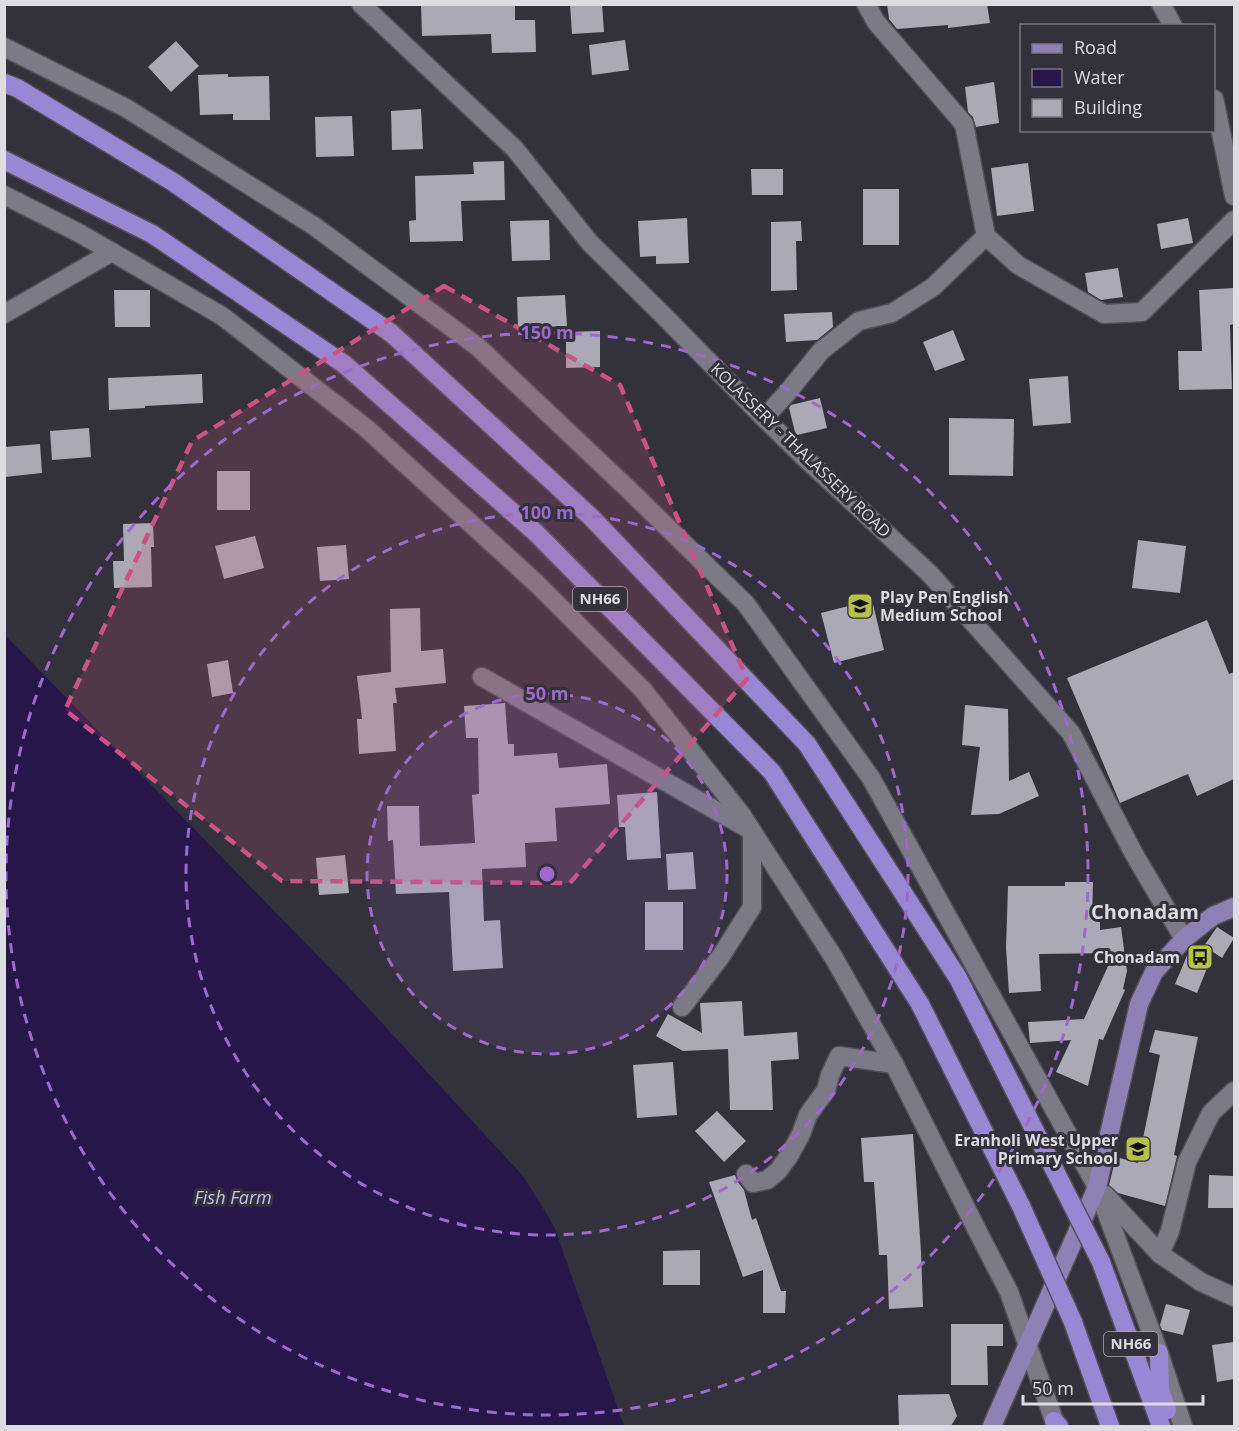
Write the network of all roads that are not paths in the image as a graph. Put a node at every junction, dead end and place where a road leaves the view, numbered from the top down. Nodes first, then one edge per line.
1 (361, 4) edge
2 (866, 4) edge
3 (1161, 4) edge
4 (1172, 24) edge
5 (4, 47) edge
6 (4, 82) edge
7 (1215, 102) edge
8 (4, 160) edge
9 (4, 195) edge
10 (1234, 196) edge
11 (1234, 219) edge
12 (986, 236) junction
13 (112, 252) junction
14 (4, 314) edge
15 (765, 418) junction
16 (482, 677) dead end
17 (752, 831) junction
18 (1234, 908) edge
19 (1184, 939) junction
20 (682, 1007) dead end
21 (894, 1064) junction
22 (1234, 1091) edge
23 (746, 1174) dead end
24 (1097, 1187) junction
25 (1160, 1254) junction
26 (1234, 1297) edge
27 (1028, 1347) junction
28 (1159, 1353) junction
29 (1056, 1425) edge
30 (992, 1426) edge
31 (1110, 1426) edge
32 (1161, 1426) edge
33 (1173, 1426) edge
34 (1183, 1426) edge

1 - 15 street, KOLASSERY - THALASSERY ROAD
2 - 12 street
3 - 4 street
5 - 24 street
6 - 32 highway, NH66, bridge
7 - 10 street
8 - 31 highway, NH66, bridge
9 - 13 street
11 - 12 street
12 - 15 street
13 - 14 street
13 - 17 street
15 - 19 street, KOLASSERY - THALASSERY ROAD
16 - 17 street
17 - 20 street
17 - 21 street
18 - 19 main road
19 - 24 main road
21 - 23 street
21 - 27 street
22 - 25 street
24 - 25 street
24 - 27 main road
24 - 28 street
25 - 26 street
27 - 29 street
27 - 30 main road
28 - 33 highway
28 - 34 street

